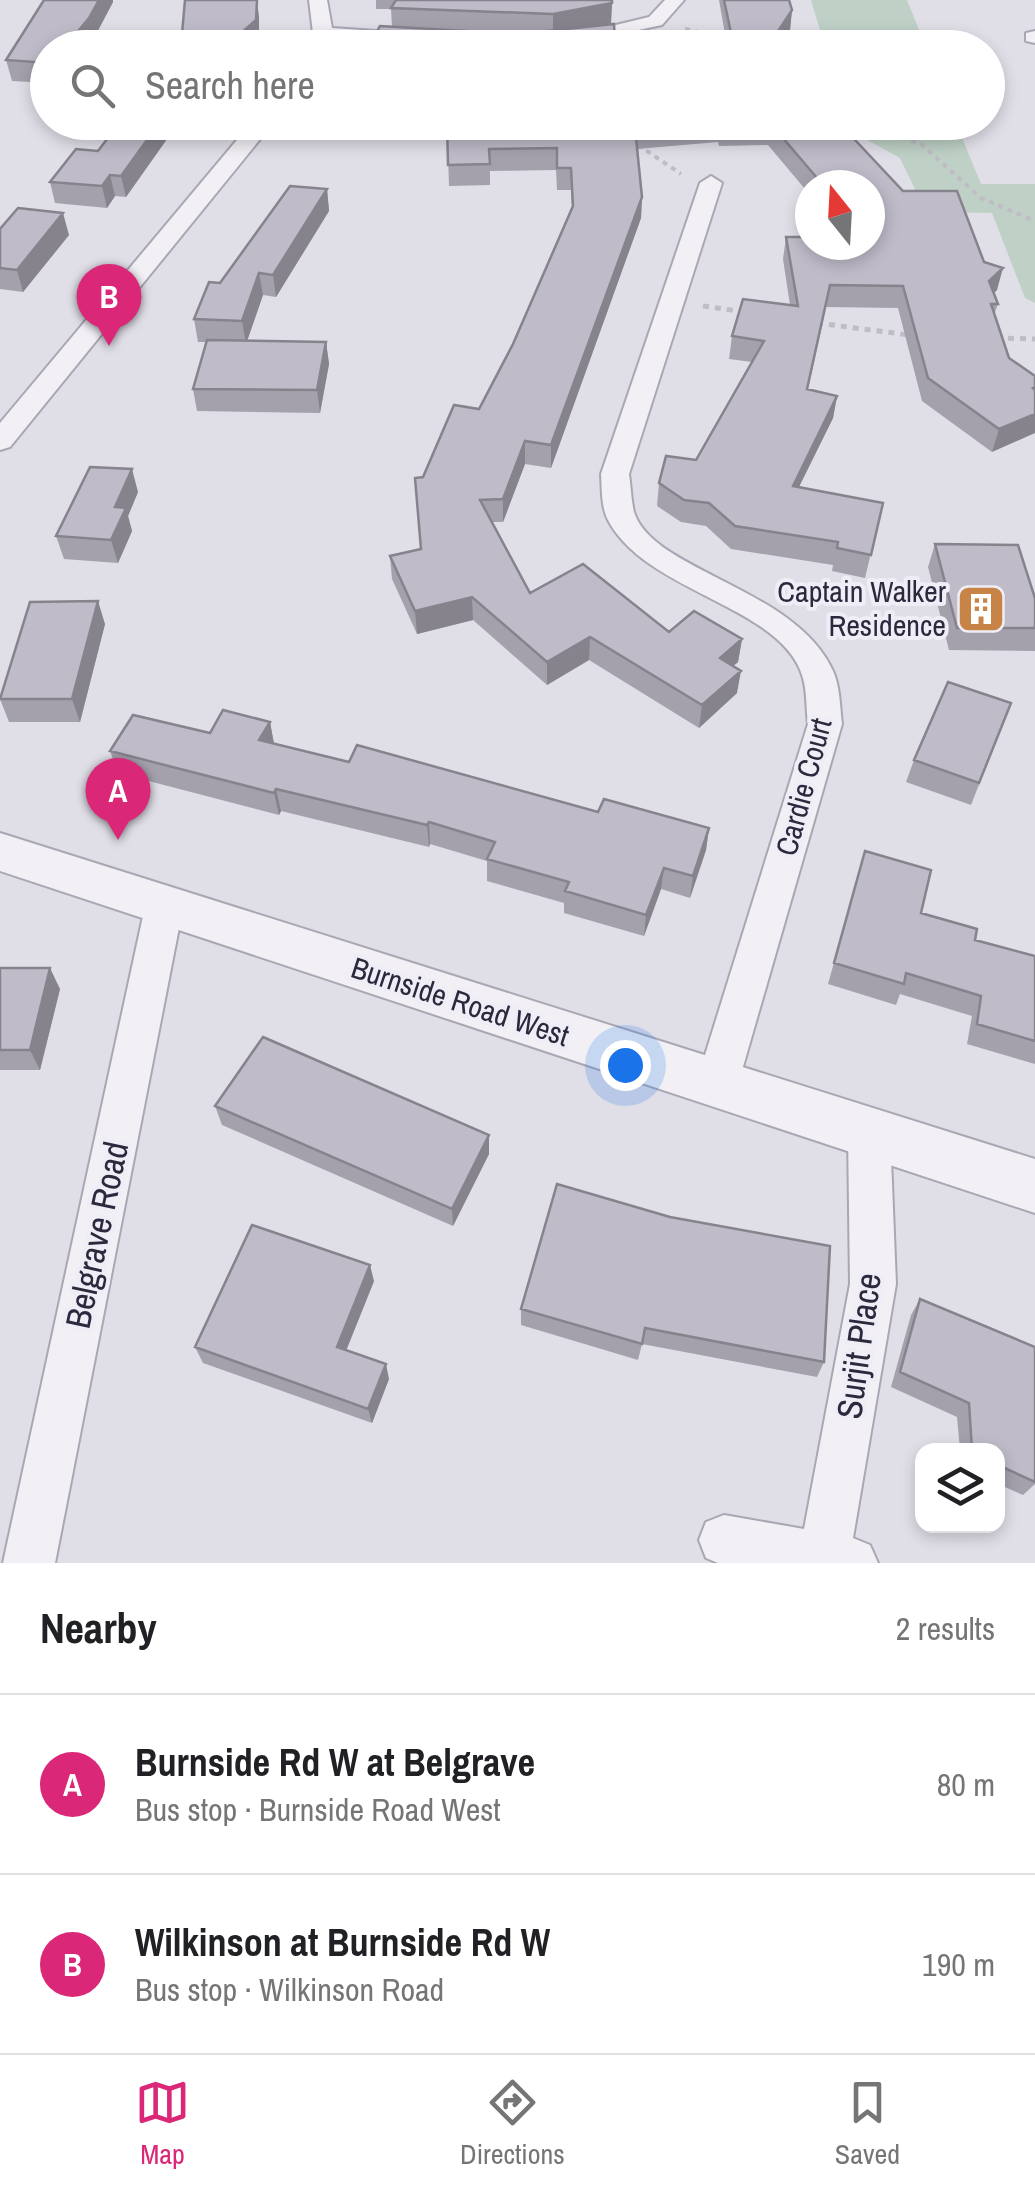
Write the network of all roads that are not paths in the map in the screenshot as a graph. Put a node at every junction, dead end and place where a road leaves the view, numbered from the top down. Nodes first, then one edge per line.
1 (318, 0) edge
2 (674, 0) edge
3 (320, 30) edge
4 (618, 30) edge
5 (249, 140) edge
6 (710, 183) road end
7 (0, 441) edge
8 (0, 852) edge
9 (164, 907) junction
10 (716, 1084) junction
11 (869, 1133) junction
12 (1035, 1186) edge
13 (724, 1540) dead end
14 (838, 1561) edge
15 (29, 1563) edge

1 - 3 street
2 - 4 street
5 - 7 street
6 - 10 street, Cardie Court
8 - 9 street, Burnside Road West
9 - 10 street, Burnside Road West
9 - 15 street, Belgrave Road
10 - 11 street, Burnside Road West
11 - 12 street, Burnside Road West
11 - 14 street, Surjit Place
13 - 14 street, Surjit Place

